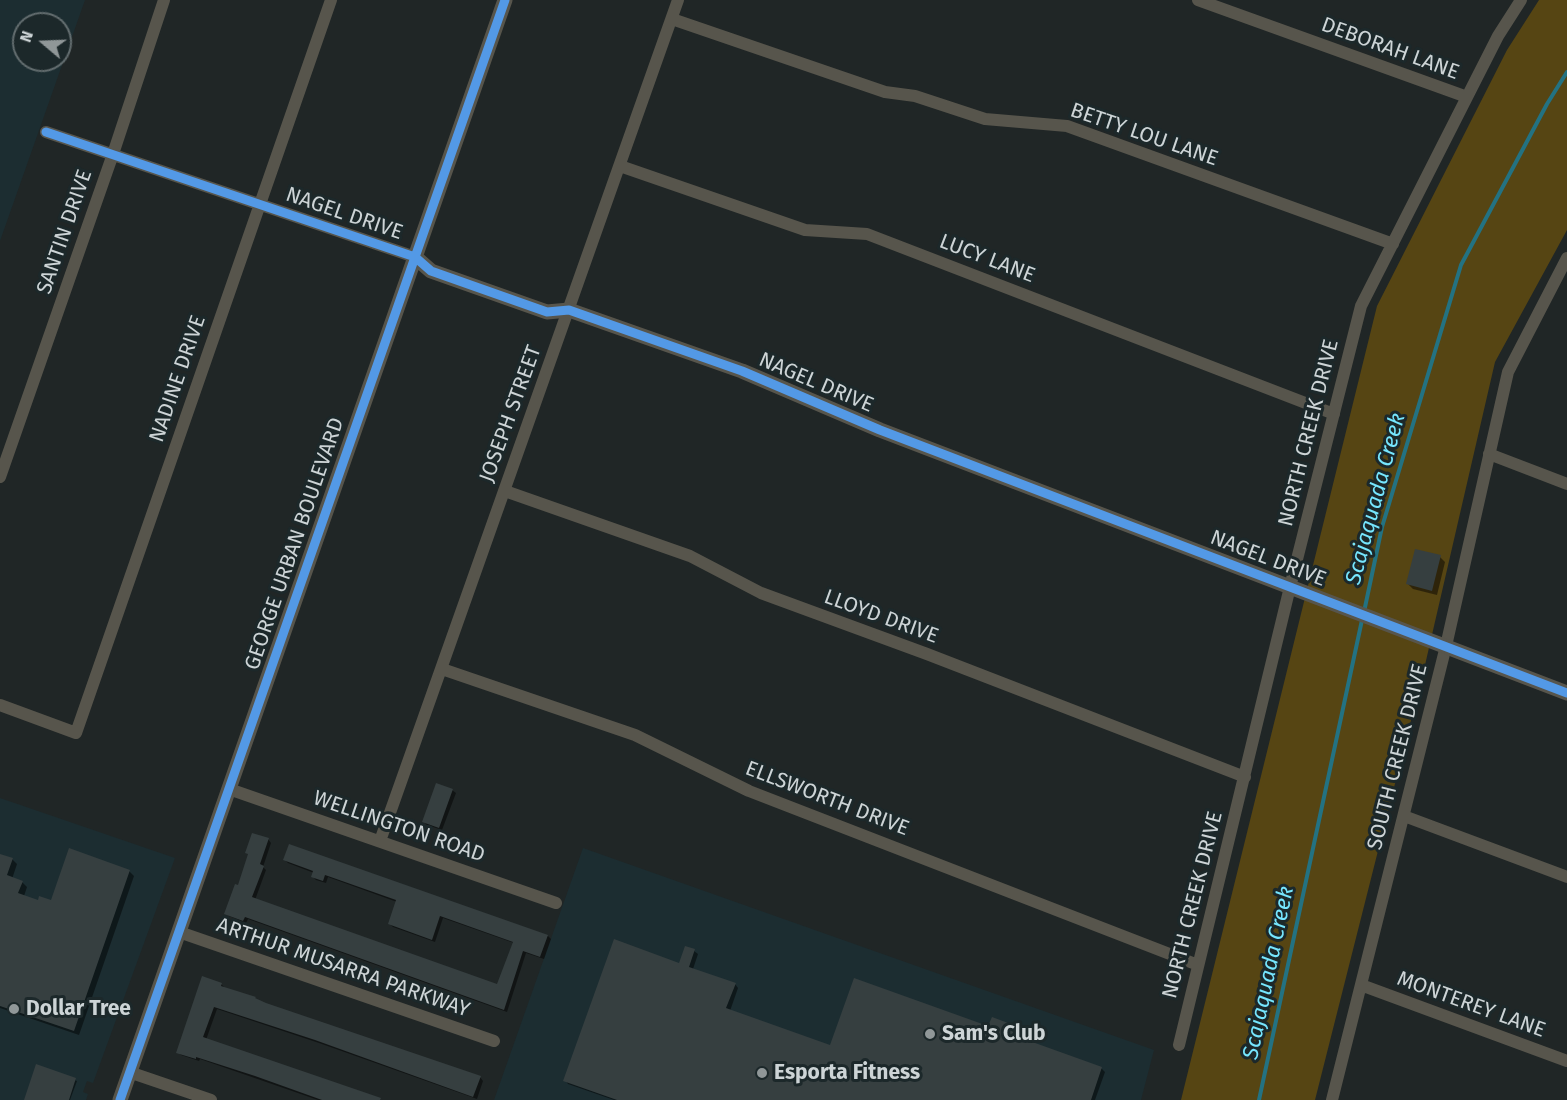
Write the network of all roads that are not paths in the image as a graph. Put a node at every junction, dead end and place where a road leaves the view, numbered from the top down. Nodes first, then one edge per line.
1 (164, 0) edge
2 (330, 0) edge
3 (505, 0) edge
4 (678, 0) edge
5 (1198, 0) edge
6 (1521, 0) edge
7 (672, 19) junction
8 (1467, 97) junction
9 (46, 132) dead end
10 (113, 154) junction
11 (620, 166) junction
12 (259, 204) junction
13 (1393, 244) junction
14 (415, 257) junction
15 (1567, 258) edge
16 (1554, 284) junction
17 (1567, 289) edge
18 (569, 310) junction
19 (1334, 414) junction
20 (1490, 454) junction
21 (0, 477) edge
22 (1567, 484) edge
23 (505, 491) junction
24 (1290, 587) junction
25 (1446, 646) junction
26 (442, 669) junction
27 (1567, 693) edge
28 (0, 705) edge
29 (1245, 777) junction
30 (229, 789) junction
31 (1404, 816) junction
32 (380, 842) junction
33 (1567, 877) edge
34 (556, 903) dead end
35 (179, 932) junction
36 (1198, 964) junction
37 (1361, 984) junction
38 (494, 1041) dead end
39 (1179, 1045) dead end
40 (1567, 1062) edge
41 (129, 1072) junction
42 (120, 1100) edge
43 (211, 1100) edge
44 (1332, 1100) edge

1 - 10 street, SANTIN DRIVE
2 - 12 street, NADINE DRIVE
3 - 14 street, GEORGE URBAN BOULEVARD
4 - 7 street, JOSEPH STREET
5 - 8 street, DEBORAH LANE
6 - 8 street, NORTH CREEK DRIVE
7 - 11 street, JOSEPH STREET
7 - 13 street, BETTY LOU LANE
8 - 13 street, NORTH CREEK DRIVE
9 - 10 street, NAGEL DRIVE
10 - 12 street, NAGEL DRIVE
10 - 21 street, SANTIN DRIVE
11 - 18 street, JOSEPH STREET
11 - 19 street, LUCY LANE
12 - 14 street, NAGEL DRIVE
12 - 28 street, NADINE DRIVE
13 - 19 street, NORTH CREEK DRIVE
14 - 18 street, NAGEL DRIVE
14 - 30 street, GEORGE URBAN BOULEVARD
15 - 16 street, SOUTH CREEK DRIVE
16 - 17 street
16 - 20 street, SOUTH CREEK DRIVE
18 - 23 street, JOSEPH STREET
18 - 24 street, NAGEL DRIVE
19 - 24 street, NORTH CREEK DRIVE
20 - 22 street
20 - 25 street, SOUTH CREEK DRIVE
23 - 26 street, JOSEPH STREET
23 - 29 street, LLOYD DRIVE
24 - 25 street, NAGEL DRIVE
24 - 29 street, NORTH CREEK DRIVE
25 - 27 street, NAGEL DRIVE
25 - 31 street, SOUTH CREEK DRIVE
26 - 32 street, JOSEPH STREET
26 - 36 street, ELLSWORTH DRIVE
29 - 36 street, NORTH CREEK DRIVE
30 - 32 street, WELLINGTON ROAD
30 - 35 street, GEORGE URBAN BOULEVARD
31 - 33 street
31 - 37 street, SOUTH CREEK DRIVE
32 - 34 street, WELLINGTON ROAD
35 - 38 street, ARTHUR MUSARRA PARKWAY
35 - 41 street, GEORGE URBAN BOULEVARD
36 - 39 street, NORTH CREEK DRIVE
37 - 40 street, MONTEREY LANE
37 - 44 street, SOUTH CREEK DRIVE
41 - 42 street, GEORGE URBAN BOULEVARD
41 - 43 street

